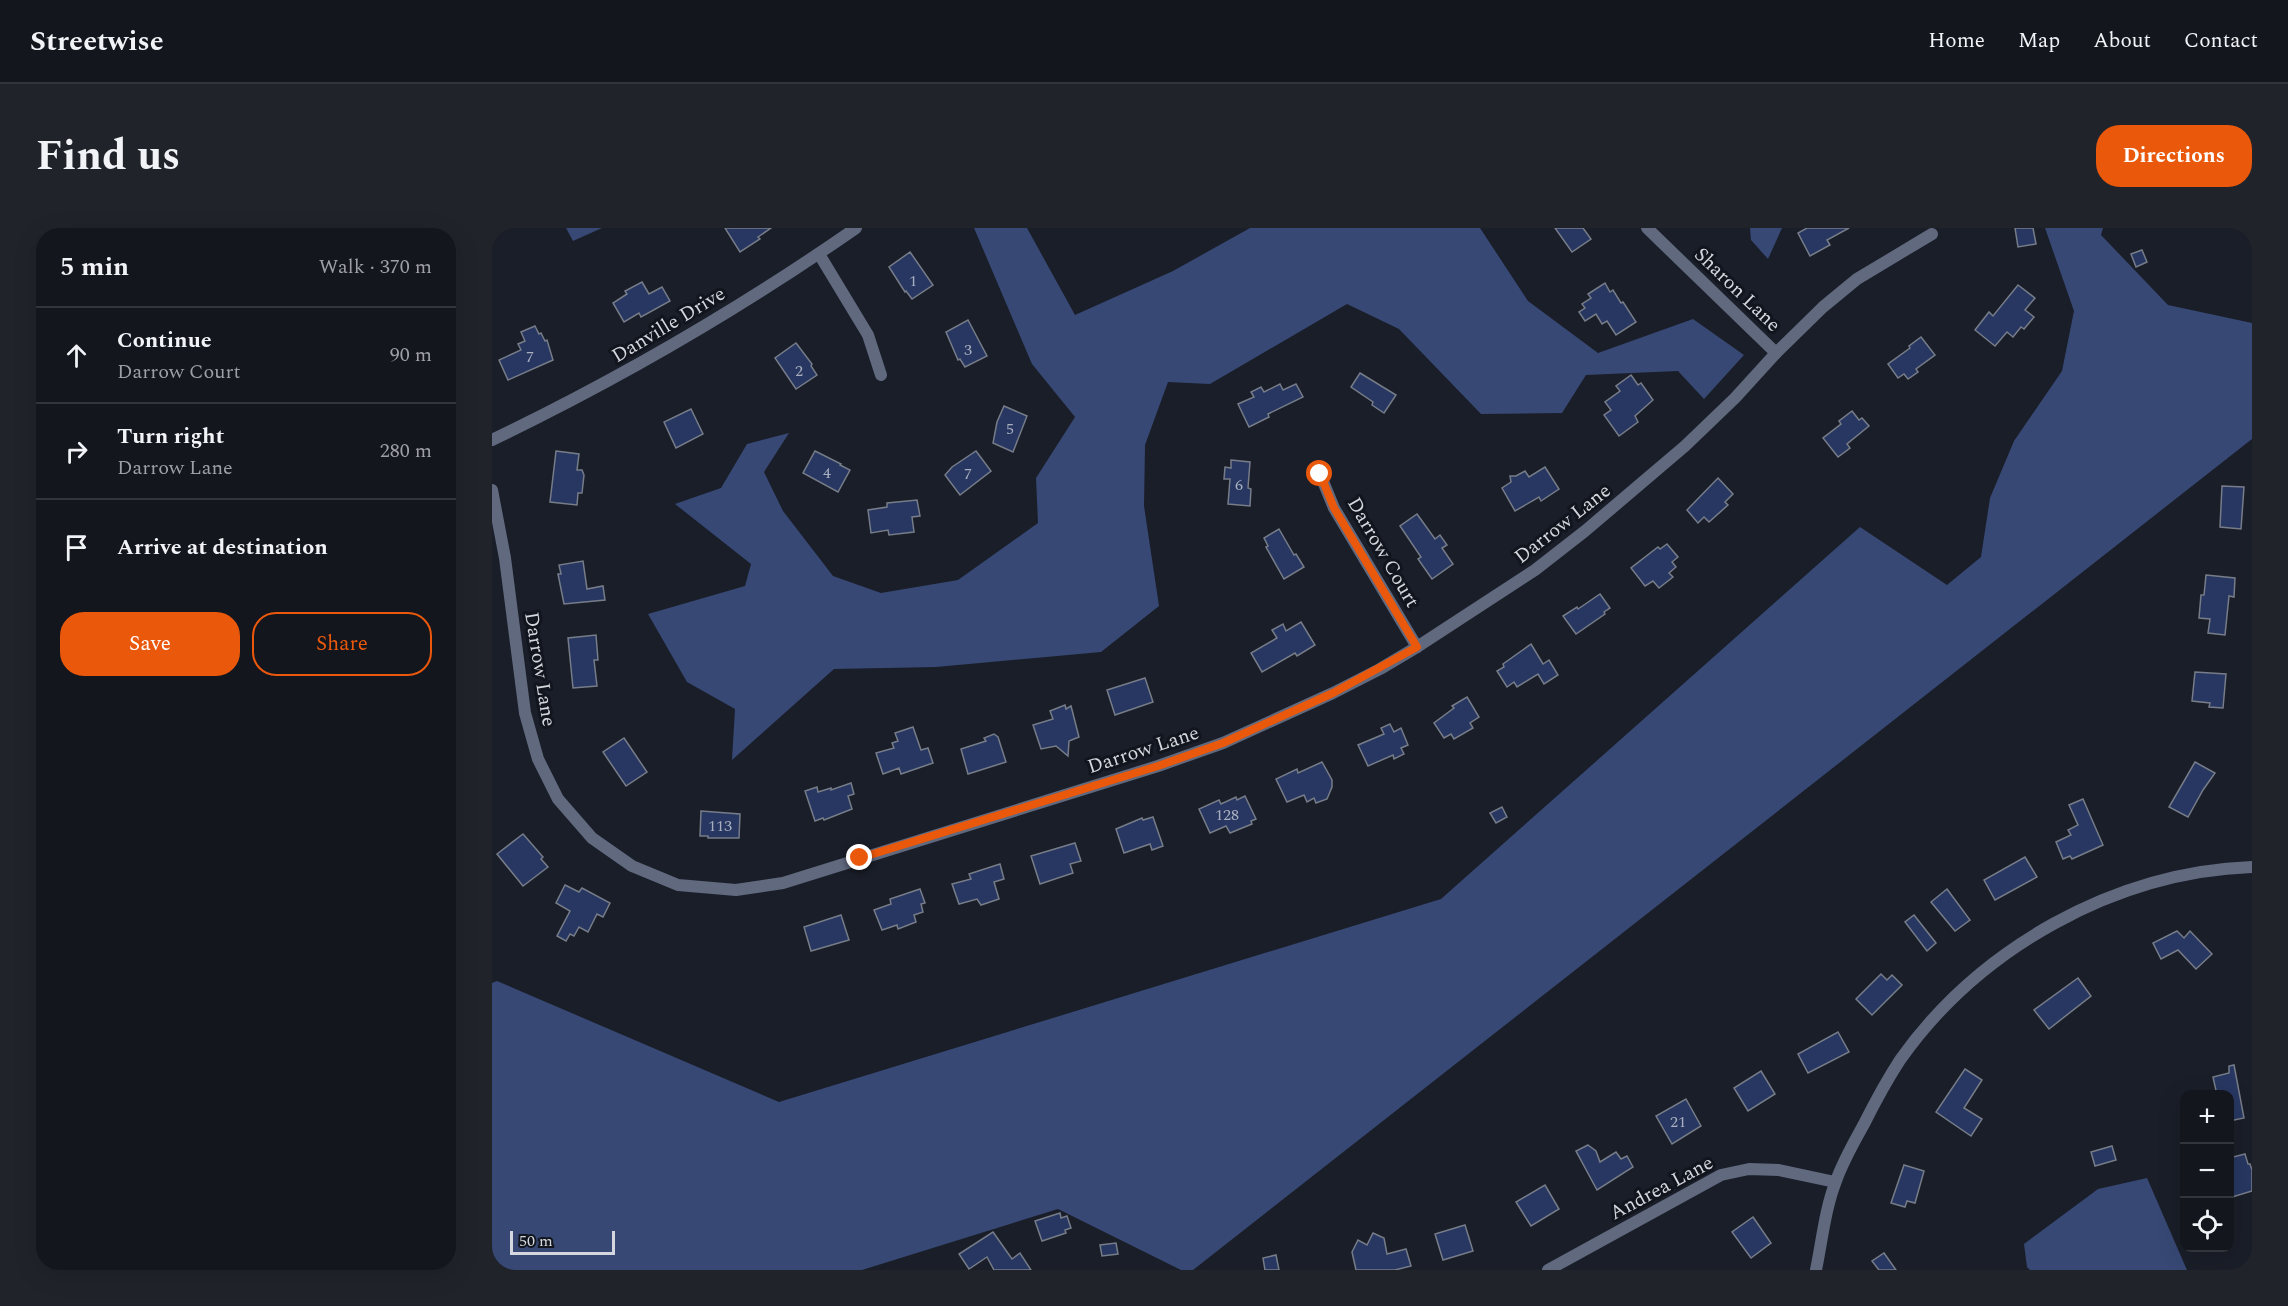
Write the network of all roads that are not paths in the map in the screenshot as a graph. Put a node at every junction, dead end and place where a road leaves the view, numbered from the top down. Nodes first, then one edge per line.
1 (856, 228) edge
2 (1647, 228) edge
3 (1932, 234) dead end
4 (819, 254) junction
5 (1776, 353) junction
6 (881, 375) dead end
7 (492, 440) edge
8 (1320, 474) dead end
9 (492, 490) edge
10 (1417, 647) junction
11 (2252, 867) edge
12 (1835, 1182) junction
13 (1548, 1270) edge
14 (1816, 1270) edge

1 - 4 street, Danville Drive
2 - 5 street, Sharon Lane
3 - 5 street, Darrow Lane
4 - 6 street
4 - 7 street, Danville Drive
5 - 10 street, Darrow Lane
8 - 10 street, Darrow Court
9 - 10 street, Darrow Lane
11 - 12 street
12 - 13 street, Andrea Lane
12 - 14 street

